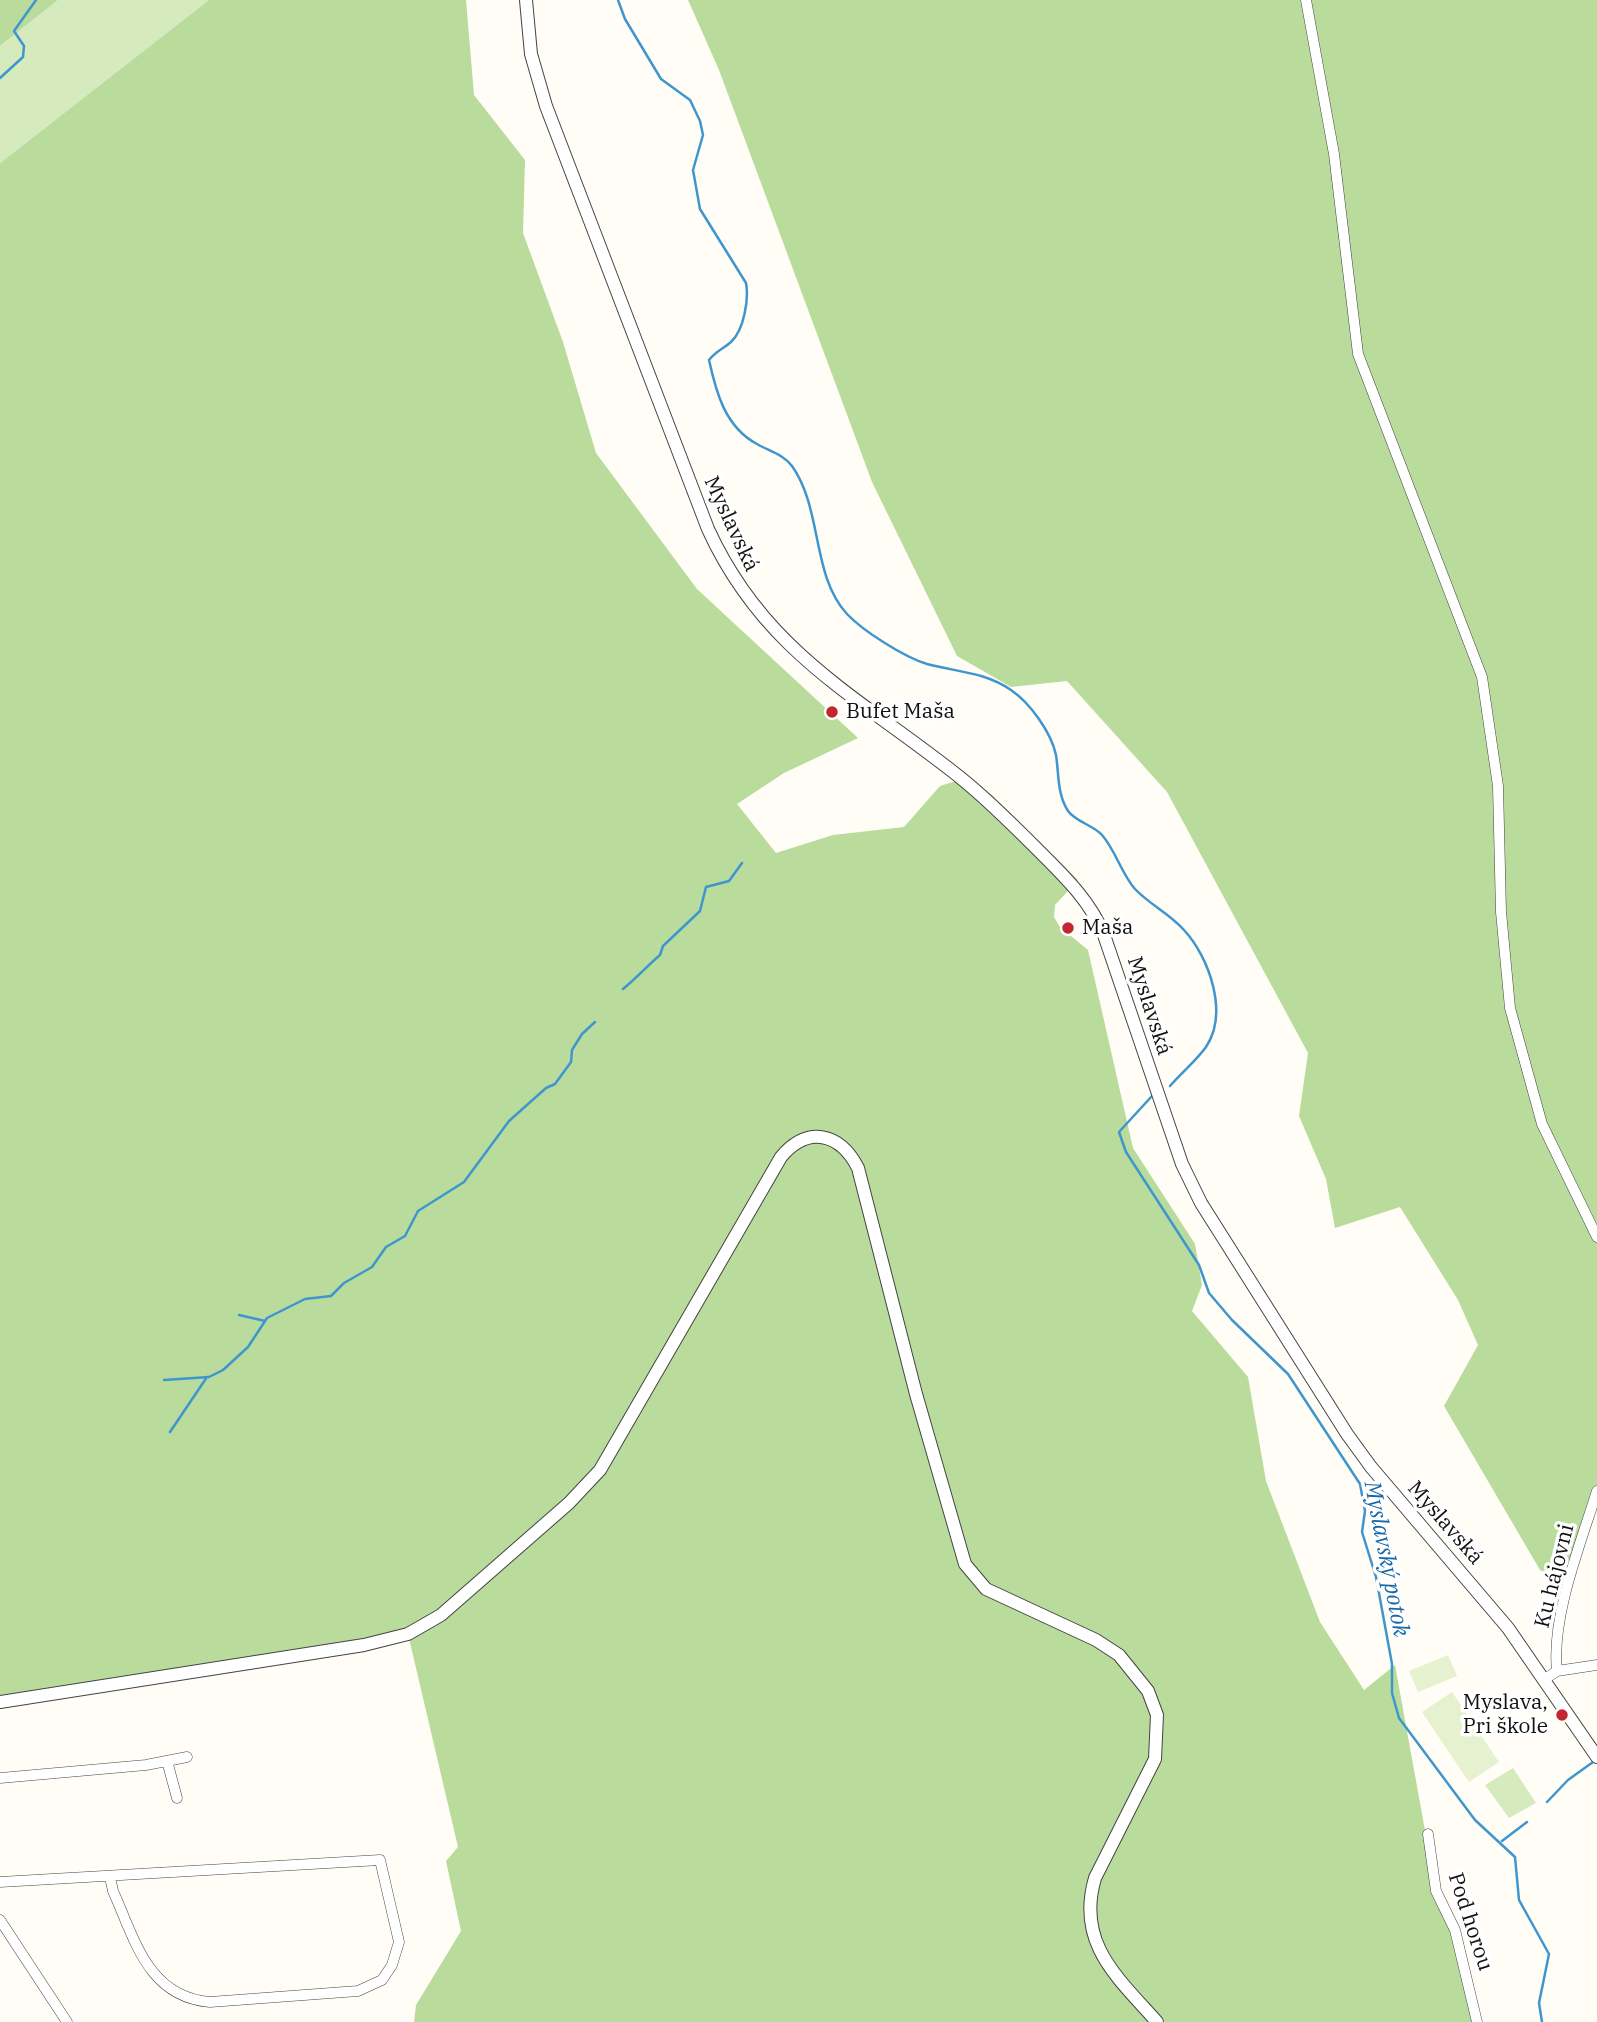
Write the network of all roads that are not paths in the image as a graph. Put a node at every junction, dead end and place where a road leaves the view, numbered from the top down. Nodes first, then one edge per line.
1 (526, 0) edge
2 (1306, 0) edge
3 (1597, 1237) edge
4 (1597, 1490) edge
5 (1597, 1665) edge
6 (1557, 1671) junction
7 (1545, 1679) junction
8 (0, 1702) edge
9 (1597, 1756) edge
10 (187, 1757) dead end
11 (167, 1761) junction
12 (0, 1778) edge
13 (177, 1798) dead end
14 (1428, 1834) dead end
15 (110, 1877) junction
16 (0, 1882) edge
17 (0, 1920) edge
18 (67, 2022) edge
19 (1157, 2022) edge
20 (1477, 2022) edge

1 - 7 street, Myslavská
2 - 3 street
4 - 6 street, Ku hájovni
5 - 6 street
6 - 7 street
7 - 9 street, Myslavská
8 - 19 street
10 - 11 street
11 - 12 street
11 - 13 street
14 - 20 street, Pod horou
15 - 15 street
15 - 16 street
17 - 18 street

